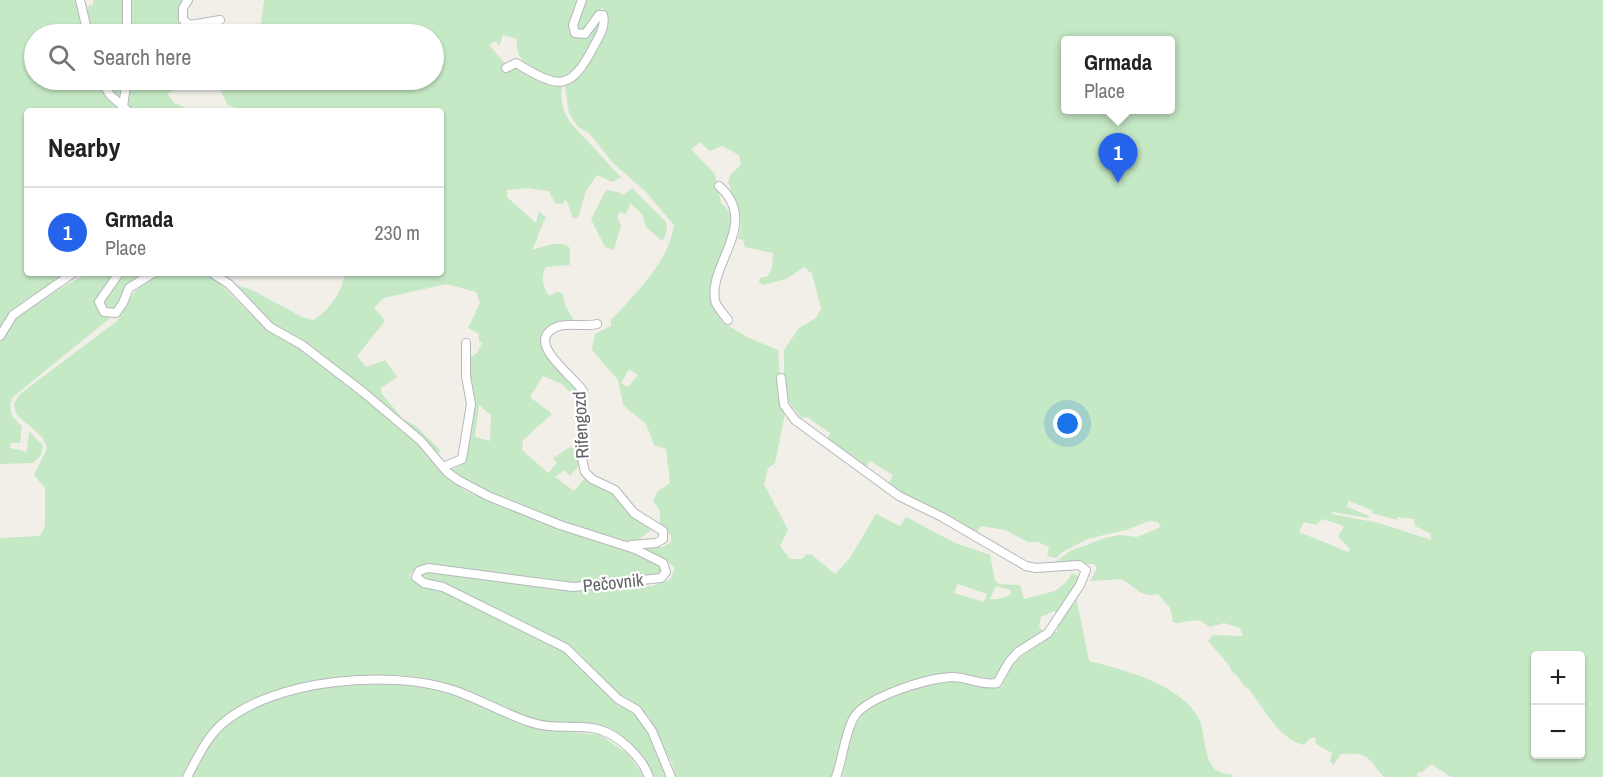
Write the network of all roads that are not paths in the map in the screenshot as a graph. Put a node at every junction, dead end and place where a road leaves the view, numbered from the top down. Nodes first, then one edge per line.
1 (80, 0) edge
2 (127, 0) edge
3 (188, 0) edge
4 (582, 0) edge
5 (220, 20) dead end
6 (86, 24) edge
7 (127, 24) edge
8 (189, 24) edge
9 (196, 24) edge
10 (506, 68) dead end
11 (107, 90) edge
12 (127, 90) edge
13 (125, 108) edge
14 (126, 108) edge
15 (719, 186) dead end
16 (69, 276) edge
17 (117, 276) edge
18 (148, 276) edge
19 (216, 276) edge
20 (728, 320) dead end
21 (597, 324) dead end
22 (0, 336) edge
23 (466, 344) dead end
24 (781, 378) dead end
25 (443, 467) junction
26 (626, 545) junction
27 (187, 777) edge
28 (650, 777) edge
29 (671, 777) edge
30 (836, 777) edge

1 - 6 street
2 - 7 street
3 - 8 street
4 - 10 street
5 - 9 street
11 - 13 street
12 - 14 street
15 - 20 street
16 - 22 street
17 - 18 street
19 - 25 street, Pečovnik
21 - 26 street, Rifengozd
23 - 25 street
24 - 30 street
25 - 26 street, Pečovnik
26 - 29 street, Pečovnik
27 - 28 street

